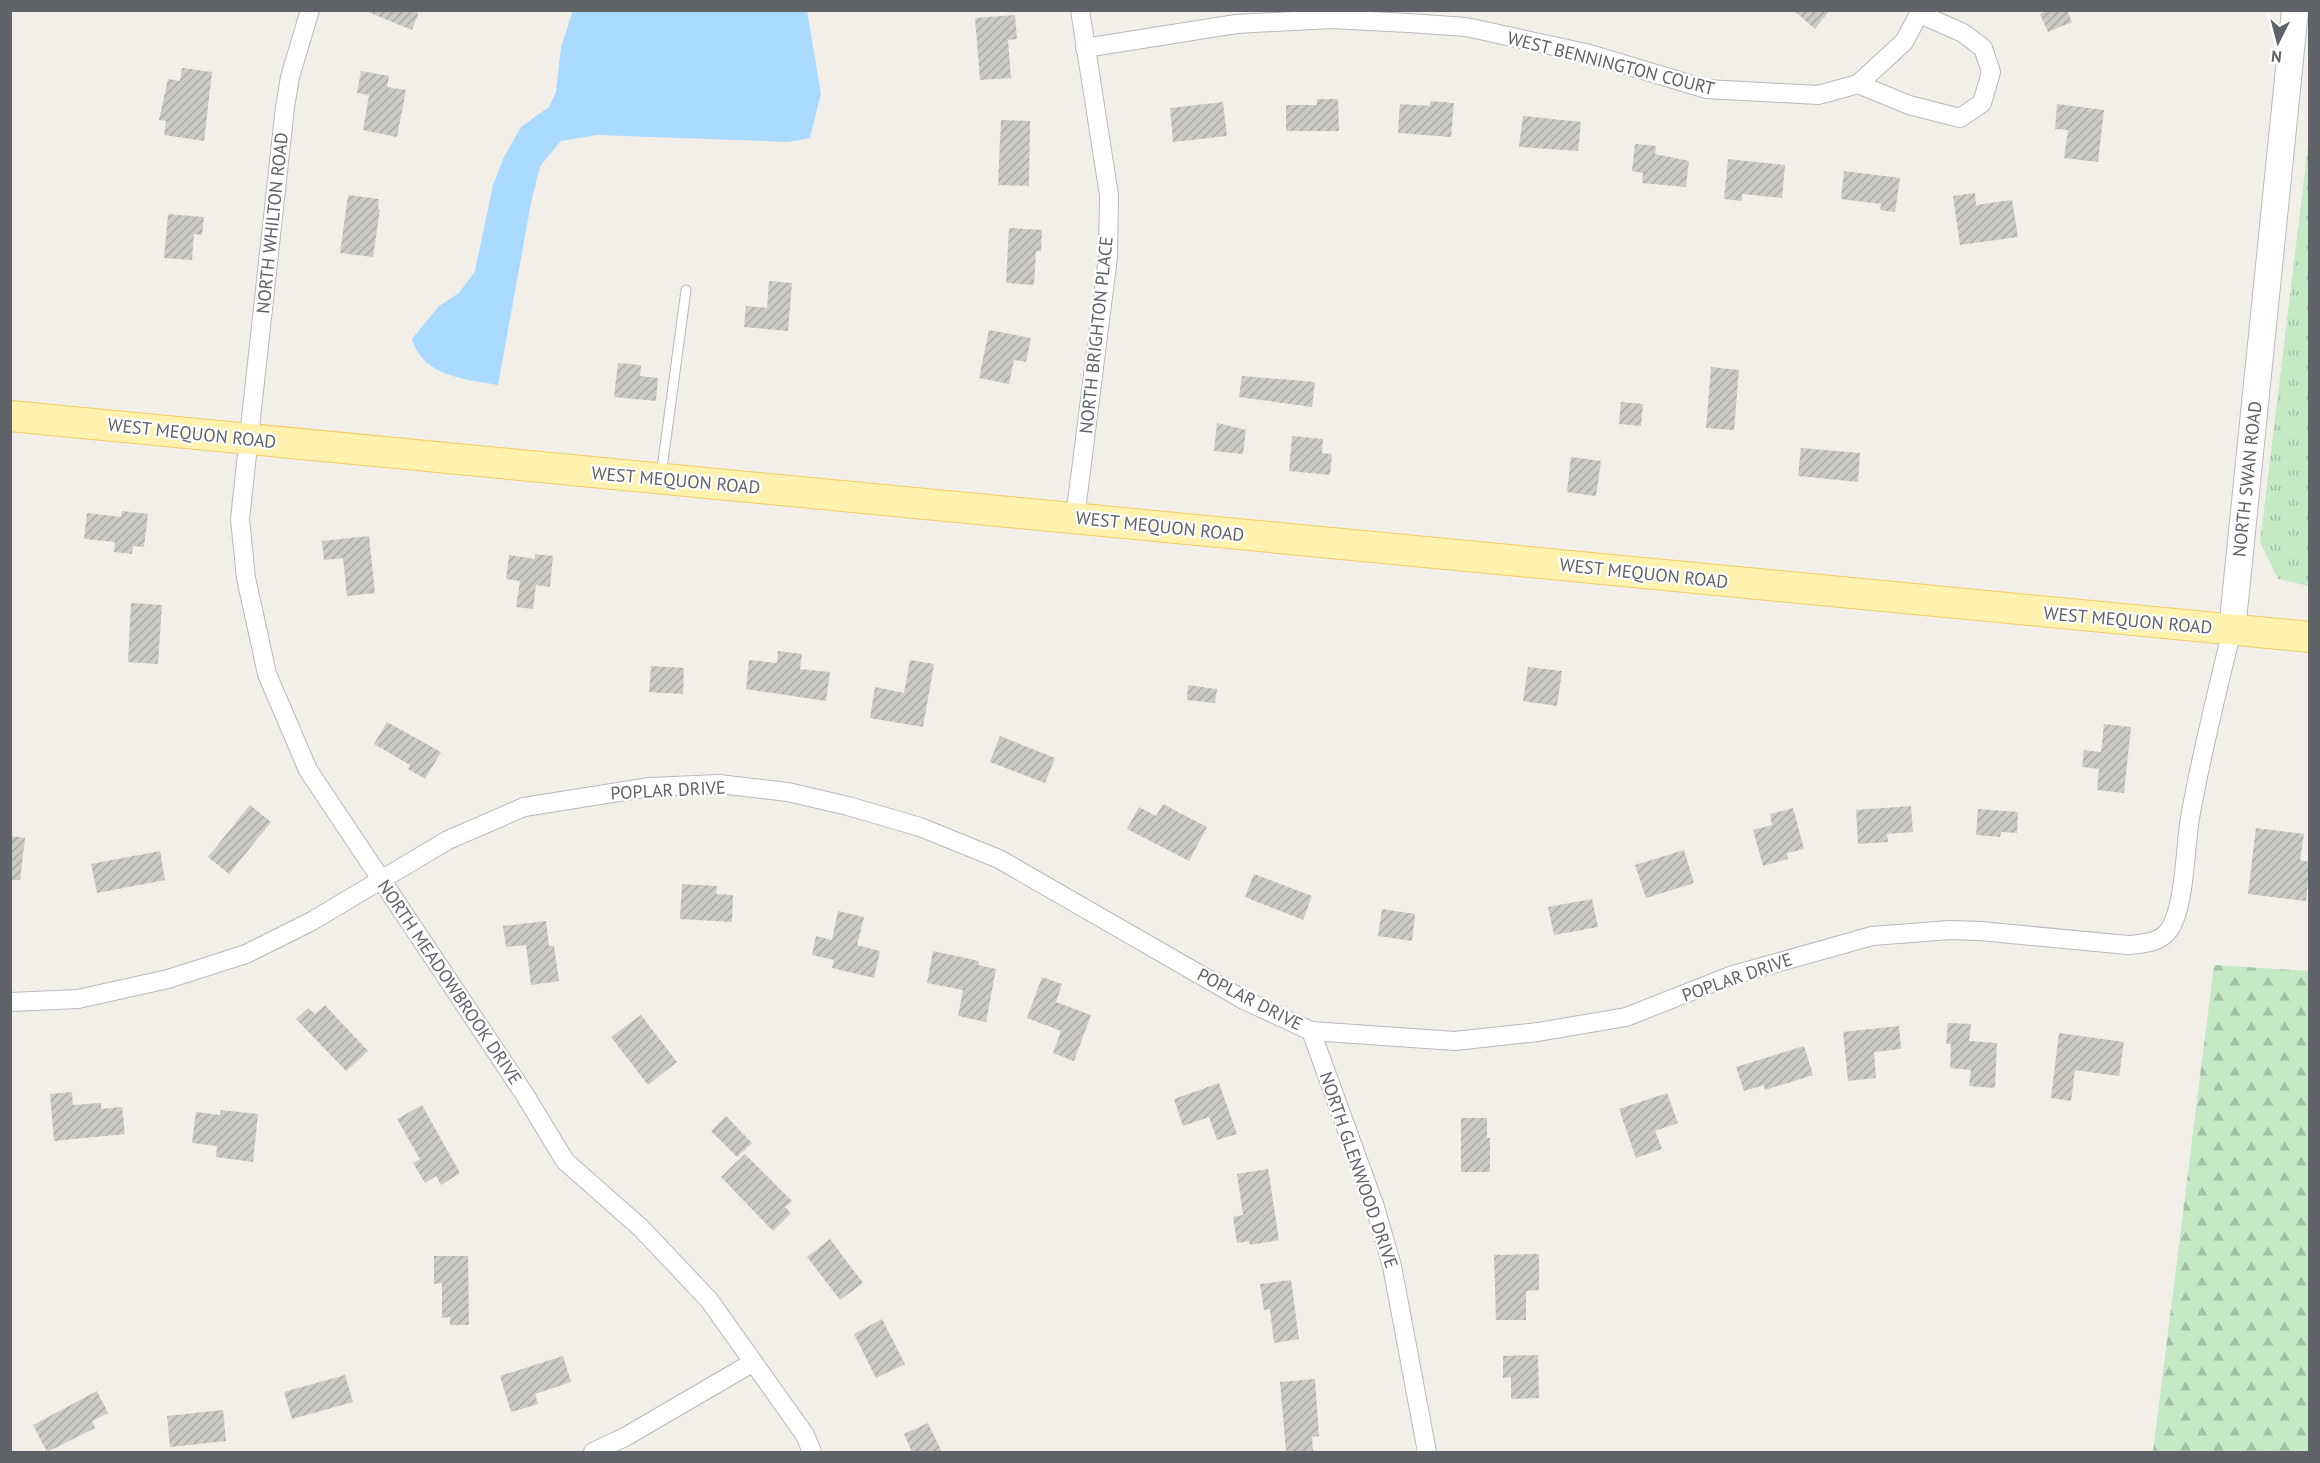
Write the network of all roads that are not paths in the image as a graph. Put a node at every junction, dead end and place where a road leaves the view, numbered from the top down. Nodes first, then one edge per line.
1 (310, 10) edge
2 (1080, 10) edge
3 (2295, 10) edge
4 (1921, 12) edge
5 (1085, 48) junction
6 (1858, 84) junction
7 (686, 290) dead end
8 (10, 416) edge
9 (249, 439) junction
10 (660, 478) junction
11 (1075, 518) junction
12 (2232, 630) junction
13 (2310, 637) edge
14 (381, 878) junction
15 (2160, 939) joint
16 (10, 1002) edge
17 (1311, 1030) junction
18 (752, 1363) junction
19 (593, 1452) edge
20 (812, 1452) edge
21 (1427, 1452) edge

1 - 9 street, NORTH WHILTON ROAD
2 - 5 street, NORTH BRIGHTON PLACE
3 - 12 street, NORTH SWAN ROAD
4 - 6 street, WEST BENNINGTON COURT
4 - 6 street
5 - 6 street, WEST BENNINGTON COURT
5 - 11 street, NORTH BRIGHTON PLACE
7 - 10 lane
8 - 9 main road, WEST MEQUON ROAD
9 - 10 main road, WEST MEQUON ROAD
9 - 14 street, NORTH MEADOWBROOK DRIVE
10 - 11 main road, WEST MEQUON ROAD
11 - 12 main road, WEST MEQUON ROAD
12 - 13 main road, WEST MEQUON ROAD
12 - 15 street, NORTH SWAN ROAD
14 - 16 street, POPLAR DRIVE
14 - 17 street, POPLAR DRIVE
14 - 18 street, NORTH MEADOWBROOK DRIVE
15 - 17 street, POPLAR DRIVE
17 - 21 street, NORTH GLENWOOD DRIVE
18 - 19 street
18 - 20 street, NORTH MEADOWBROOK DRIVE

